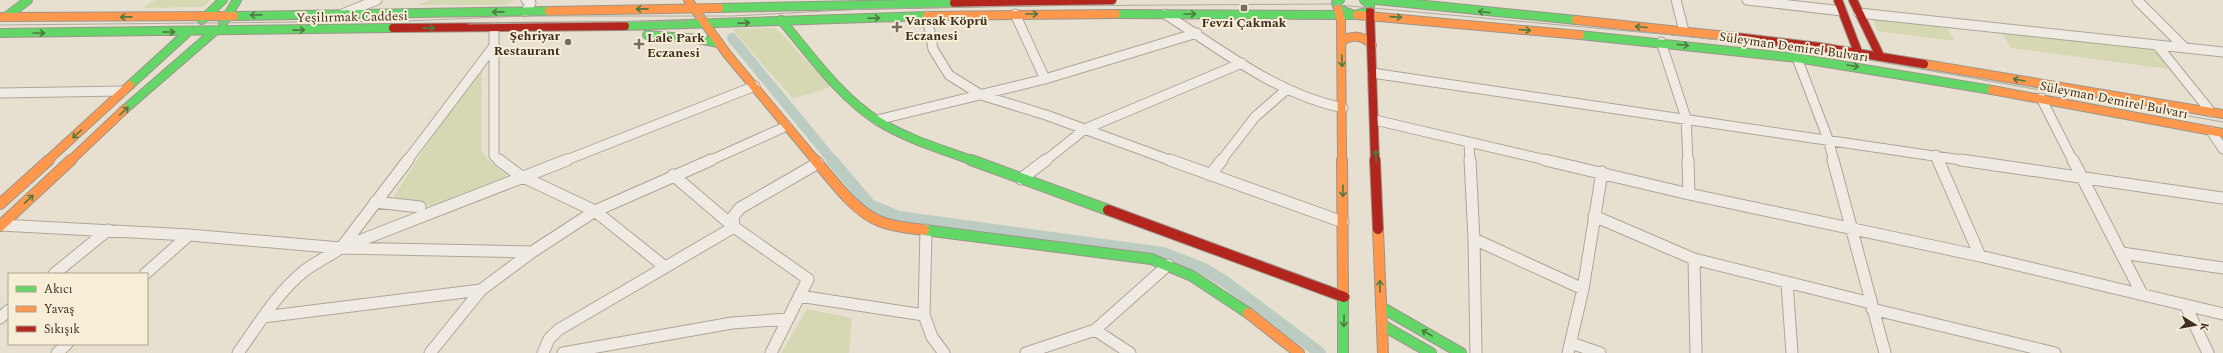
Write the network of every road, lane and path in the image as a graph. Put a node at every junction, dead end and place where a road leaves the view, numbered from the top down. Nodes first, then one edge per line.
1 (28, 0) edge
2 (223, 0) edge
3 (237, 0) edge
4 (377, 0) edge
5 (541, 0) edge
6 (678, 0) edge
7 (688, 0) edge
8 (1112, 0) edge
9 (1676, 0) edge
10 (1747, 0) edge
11 (1838, 0) edge
12 (1853, 0) edge
13 (2137, 0) edge
14 (974, 1) edge
15 (528, 2) edge
16 (904, 2) edge
17 (758, 4) edge
18 (1338, 5) edge
19 (1370, 5) edge
20 (695, 8) junction
21 (658, 9) junction
22 (1842, 11) junction
23 (525, 12) junction
24 (1859, 13) junction
25 (342, 14) junction
26 (1015, 14) junction
27 (1165, 14) junction
28 (206, 16) junction
29 (228, 16) junction
30 (927, 16) junction
31 (3, 17) edge
32 (781, 20) junction
33 (705, 25) junction
34 (494, 27) junction
35 (541, 27) junction
36 (215, 31) junction
37 (1684, 31) junction
38 (188, 32) junction
39 (0, 33) edge
40 (1197, 33) junction
41 (1341, 42) junction
42 (1661, 42) junction
43 (719, 43) junction
44 (1372, 45) junction
45 (2157, 45) junction
46 (494, 46) junction
47 (2184, 48) junction
48 (1858, 52) junction
49 (2223, 52) edge
50 (1880, 56) junction
51 (1797, 58) junction
52 (1242, 63) junction
53 (1372, 73) junction
54 (1045, 79) junction
55 (755, 86) junction
56 (1287, 89) junction
57 (123, 92) junction
58 (1, 93) edge
59 (981, 95) junction
60 (2041, 98) junction
61 (1343, 108) junction
62 (2211, 112) junction
63 (2223, 114) edge
64 (1686, 118) junction
65 (877, 120) junction
66 (1375, 120) junction
67 (788, 126) junction
68 (1085, 129) junction
69 (2211, 131) junction
70 (2223, 133) edge
71 (1828, 139) junction
72 (1469, 143) junction
73 (2223, 149) edge
74 (1936, 155) junction
75 (818, 163) junction
76 (1602, 172) junction
77 (674, 175) junction
78 (1210, 175) junction
79 (522, 176) junction
80 (2082, 178) junction
81 (1021, 179) junction
82 (1689, 194) junction
83 (2223, 198) edge
84 (375, 202) junction
85 (0, 204) edge
86 (420, 207) dead end
87 (595, 211) junction
88 (1594, 216) junction
89 (1343, 222) junction
90 (0, 225) edge
91 (734, 227) junction
92 (1850, 229) junction
93 (108, 230) junction
94 (926, 230) junction
95 (188, 235) junction
96 (1474, 239) junction
97 (341, 248) junction
98 (532, 252) junction
99 (2122, 253) junction
100 (1980, 256) junction
101 (1694, 258) junction
102 (1168, 265) junction
103 (665, 267) junction
104 (2223, 268) edge
105 (55, 273) edge
106 (146, 273) edge
107 (1787, 282) junction
108 (1583, 288) junction
109 (481, 290) junction
110 (2142, 294) junction
111 (799, 296) junction
112 (1344, 297) junction
113 (1872, 306) junction
114 (2186, 306) junction
115 (1381, 307) junction
116 (8, 311) edge
117 (2223, 314) edge
118 (924, 315) junction
119 (263, 317) junction
120 (0, 318) edge
121 (788, 319) junction
122 (1382, 325) junction
123 (1095, 330) junction
124 (66, 345) edge
125 (1569, 348) edge
126 (1427, 352) edge
127 (57, 353) edge
128 (238, 353) edge
129 (430, 353) edge
130 (543, 353) edge
131 (563, 353) edge
132 (771, 353) edge
133 (944, 353) edge
134 (1026, 353) edge
135 (1130, 353) edge
136 (1299, 353) edge
137 (1343, 353) edge
138 (1383, 353) edge
139 (1461, 353) edge
140 (1476, 353) edge
141 (1600, 353) edge
142 (1696, 353) edge
143 (1792, 353) edge
144 (1885, 353) edge
145 (2055, 353) edge
146 (2208, 353) edge

1 - 31 main road
2 - 28 main road
3 - 29 main road
4 - 25 street
5 - 15 street
6 - 21 main road
7 - 20 main road
8 - 14 main road
9 - 37 street
10 - 22 street
11 - 22 main road
12 - 24 main road
13 - 47 street
14 - 16 main road
15 - 23 street
16 - 17 main road
17 - 20 main road
18 - 19 main road, Süleyman Demirel Bulvarı
27 -> 18 main road, Süleyman Demirel Bulvarı
18 - 41 main road
37 -> 19 main road, Süleyman Demirel Bulvarı
19 -> 42 main road, Süleyman Demirel Bulvarı
19 - 44 main road
20 - 21 main road, Yeşilırmak Caddesi
20 - 33 main road
21 -> 23 main road, Yeşilırmak Caddesi
22 - 48 main road
23 -> 25 main road, Yeşilırmak Caddesi
24 - 45 street
24 - 50 main road
25 -> 29 main road, Yeşilırmak Caddesi
26 -> 27 main road, Süleyman Demirel Bulvarı
26 - 30 main road, Süleyman Demirel Bulvarı
26 - 54 street
27 - 40 street
28 - 29 main road, Yeşilırmak Caddesi
28 -> 31 main road, Yeşilırmak Caddesi
28 - 38 main road
29 - 36 main road
32 -> 30 main road, Süleyman Demirel Bulvarı
30 - 59 street
33 -> 32 main road, Süleyman Demirel Bulvarı
32 - 65 main road
33 - 35 main road, Yeşilırmak Caddesi
33 - 43 main road
34 - 35 main road, Yeşilırmak Caddesi
36 -> 34 main road, Yeşilırmak Caddesi
34 - 46 street
35 - 43 main road
36 - 38 main road, Yeşilırmak Caddesi
90 -> 36 main road
37 - 48 main road, Süleyman Demirel Bulvarı
39 -> 38 main road, Yeşilırmak Caddesi
38 - 57 main road
40 - 52 street
40 - 54 street
41 - 44 main road
41 -> 61 main road
42 -> 51 main road, Süleyman Demirel Bulvarı
42 - 64 street
43 - 55 main road
44 - 53 main road
45 - 47 street
45 - 62 street
46 - 79 street
46 - 84 street
47 - 49 street
48 - 50 main road, Süleyman Demirel Bulvarı
62 -> 50 main road, Süleyman Demirel Bulvarı
51 -> 60 main road, Süleyman Demirel Bulvarı
51 - 71 street
52 - 56 street
52 - 68 street
53 - 64 street
53 - 66 main road
54 - 59 street
55 - 67 main road
55 - 79 street
56 - 61 street
56 - 78 street
57 - 58 street
57 -> 85 main road
59 - 65 street
59 - 68 street
60 - 69 main road, Süleyman Demirel Bulvarı
60 - 80 street
61 -> 89 main road
62 - 63 main road, Süleyman Demirel Bulvarı
64 - 71 street
64 - 82 street
65 - 81 main road
66 - 72 street
115 -> 66 main road
67 - 75 main road
67 - 77 street
68 - 78 street
68 - 81 street
69 - 70 main road, Süleyman Demirel Bulvarı
69 - 73 street
71 - 74 street
71 - 92 street
72 - 76 street
72 - 96 street
74 - 80 street
74 - 100 street
75 - 91 street
75 - 94 main road
76 - 82 street
76 - 88 street
77 - 87 street
77 - 91 street
78 - 89 street
79 - 87 street
79 - 97 street
80 - 83 street
80 - 99 street
81 - 112 main road
82 - 92 street
84 - 86 street
84 - 97 street
87 - 98 street
87 - 103 street
88 - 101 street
88 - 108 street
89 - 112 main road
90 - 93 street
91 - 103 street
91 - 111 street
92 - 100 street
92 - 113 street
93 - 95 street
93 - 105 street
94 - 102 main road
94 - 118 street
95 - 97 street
95 - 106 street
96 - 108 street
96 - 140 street
97 - 98 street
97 - 119 street
98 - 109 street
99 - 104 street
99 - 110 street
100 - 110 street
101 - 107 street
101 - 142 street
102 - 123 street
102 - 136 main road
103 - 130 street
107 - 113 street
107 - 143 street
108 - 125 street
109 - 119 street
109 - 129 street
110 - 114 street
111 - 118 street
111 - 121 street
112 -> 137 main road
113 - 144 street
113 - 145 street
114 - 117 street
114 - 146 street
115 - 122 main road
139 -> 115 main road
116 - 120 street
118 - 133 street
119 - 128 street
121 - 131 street
121 - 132 street
122 - 126 main road
122 - 138 main road
123 - 134 street
123 - 135 street
124 - 127 street
125 - 141 street

